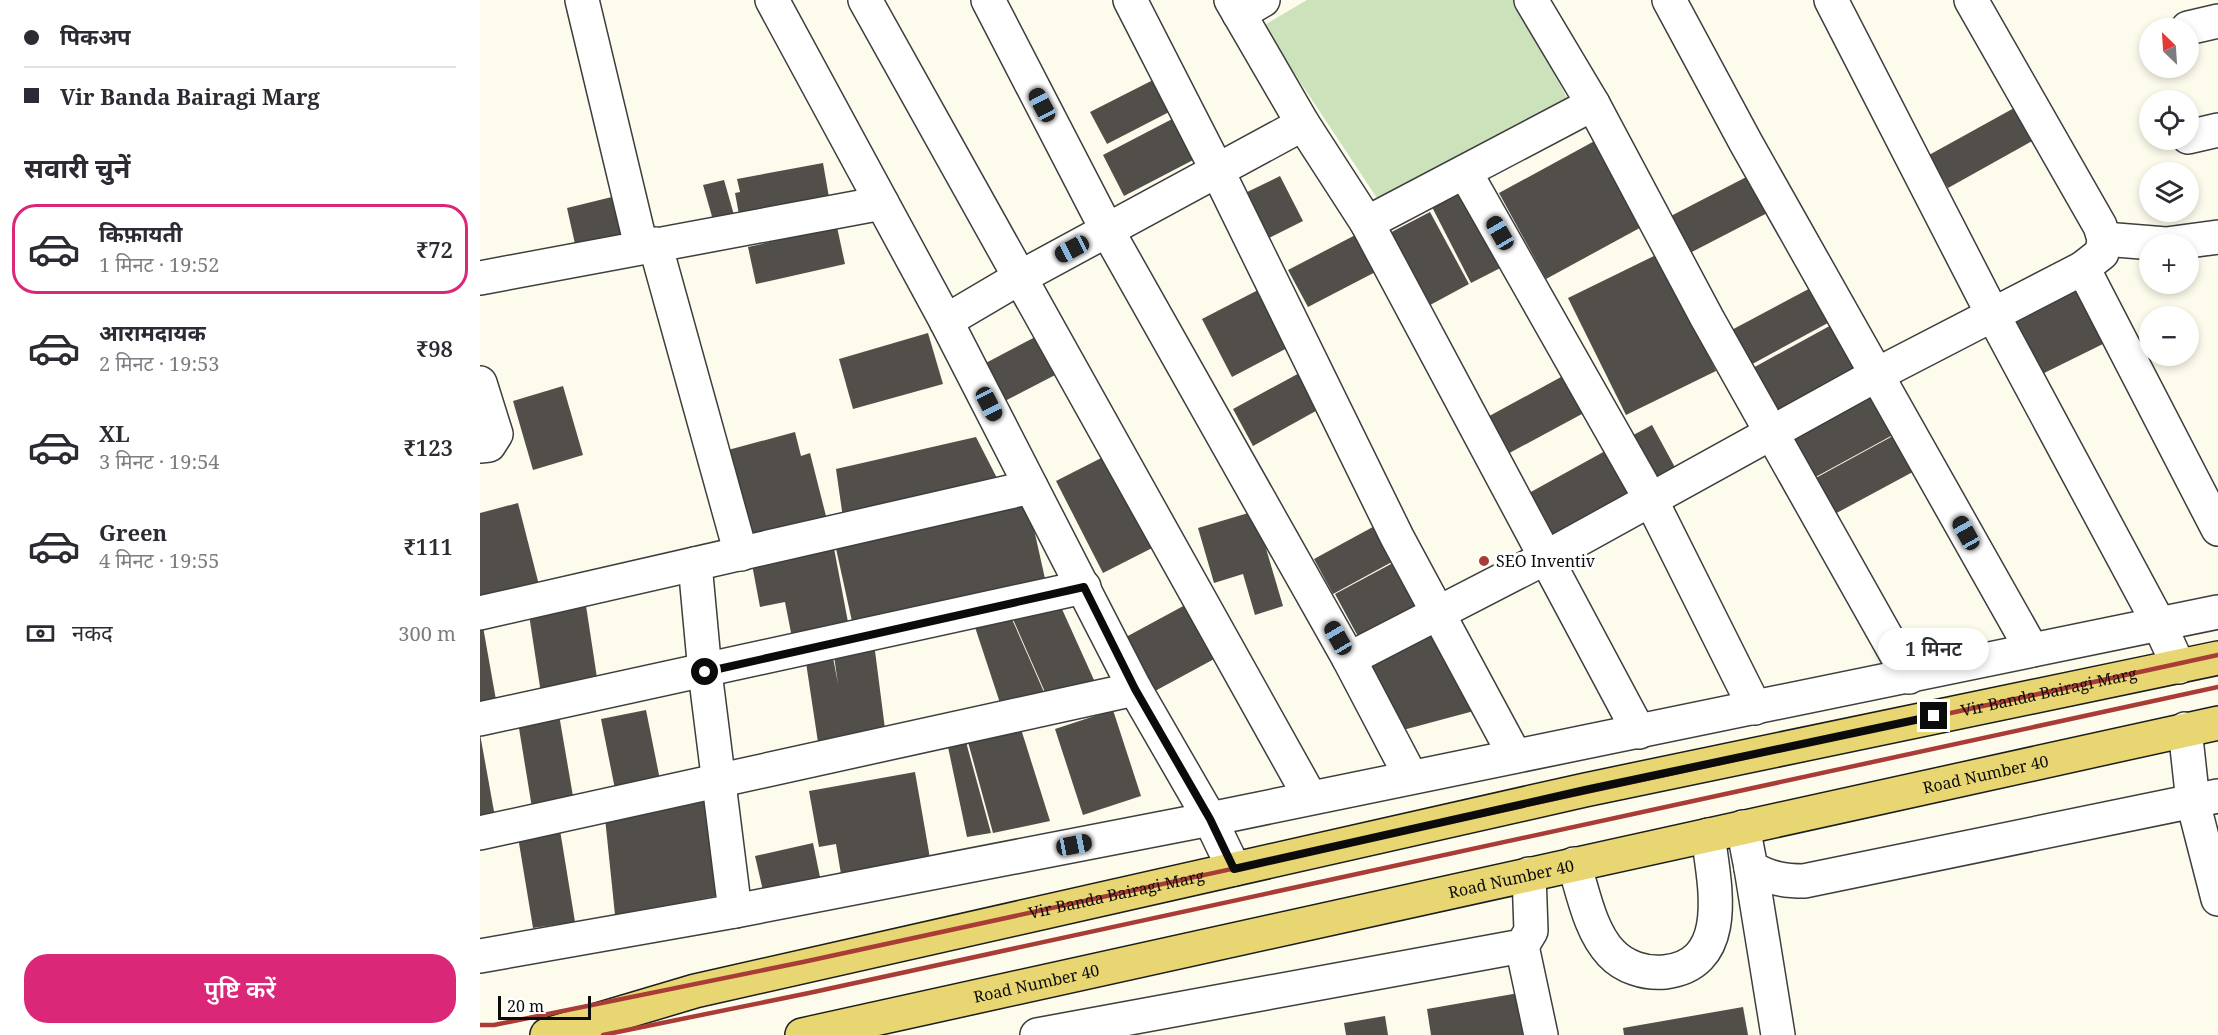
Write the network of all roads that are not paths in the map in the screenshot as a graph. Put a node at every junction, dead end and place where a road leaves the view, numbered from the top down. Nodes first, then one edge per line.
1 (582, 0) edge
2 (772, 0) edge
3 (865, 0) edge
4 (987, 0) edge
5 (1130, 0) edge
6 (1530, 0) edge
7 (1669, 0) edge
8 (1831, 0) edge
9 (1971, 0) edge
10 (1244, 5) edge
11 (2218, 21) edge
12 (2199, 25) edge
13 (1593, 105) junction
14 (1303, 124) junction
15 (2218, 130) edge
16 (2199, 134) edge
17 (1217, 170) junction
18 (1465, 172) junction
19 (882, 203) junction
20 (1367, 223) junction
21 (1107, 230) junction
22 (2218, 237) edge
23 (2104, 239) junction
24 (648, 245) junction
25 (2083, 268) junction
26 (480, 278) edge
27 (1019, 278) junction
28 (1993, 315) junction
29 (946, 321) junction
30 (1876, 375) junction
31 (480, 383) edge
32 (1773, 433) junction
33 (480, 446) edge
34 (1031, 487) junction
35 (1651, 500) junction
36 (2218, 529) edge
37 (741, 554) junction
38 (1545, 558) junction
39 (695, 564) junction
40 (1084, 587) junction
41 (1438, 612) junction
42 (2218, 612) edge
43 (480, 613) edge
44 (2159, 624) junction
45 (2032, 650) junction
46 (2218, 658) edge
47 (1349, 659) junction
48 (2179, 668) junction
49 (705, 672) junction
50 (1909, 677) junction
51 (1135, 689) junction
52 (1755, 708) junction
53 (480, 719) edge
54 (2218, 723) edge
55 (2185, 729) junction
56 (1639, 732) junction
57 (1515, 756) junction
58 (1411, 777) junction
59 (720, 782) junction
60 (1310, 797) junction
61 (2205, 799) edge
62 (1210, 819) junction
63 (1743, 827) junction
64 (480, 833) edge
65 (1708, 835) junction
66 (1574, 864) junction
67 (1751, 868) junction
68 (1234, 869) junction
69 (1529, 874) junction
70 (2218, 899) edge
71 (735, 911) junction
72 (1522, 946) junction
73 (480, 956) edge
74 (548, 1035) edge
75 (802, 1035) edge
76 (1037, 1035) edge
77 (1541, 1035) edge
78 (1778, 1035) edge

1 - 24 street
2 - 19 street
3 - 27 street
4 - 21 street
5 - 17 street
6 - 13 street
7 - 30 street
8 - 28 street
9 - 23 street
10 - 14 street
11 - 12 street
13 - 18 street
13 - 32 street
14 - 17 street
14 - 20 street
15 - 16 street
17 - 21 street
17 - 41 street
18 - 20 street
18 - 35 street
19 - 24 street
19 - 29 street
20 - 38 street
21 - 27 street
21 - 47 street
22 - 23 street
23 - 25 street
24 - 26 street
24 - 37 street
25 - 28 street
25 - 36 street
27 - 29 street
27 - 60 street
28 - 30 street
28 - 44 street
29 - 34 street
30 - 32 street
30 - 45 street
31 - 33 street
32 - 35 street
32 - 50 street
34 - 37 street
34 - 40 street
35 - 38 street
35 - 52 street
37 - 39 street
38 - 41 street
38 - 56 street
39 - 43 street
39 - 49 street
40 - 49 street
40 - 51 street
41 - 47 street
41 - 57 street
42 - 44 street
44 - 45 street
44 - 48 street
45 - 50 street
46 - 48 main road, Vir Banda Bairagi Marg
47 - 58 street
48 - 68 main road, Vir Banda Bairagi Marg
49 - 53 street
49 - 59 street
50 - 52 street
51 - 59 street
51 - 62 street
52 - 56 street
54 - 55 main road, Road Number 40
55 - 61 street
55 - 63 main road, Road Number 40
56 - 57 street
57 - 58 street
58 - 60 street
59 - 64 street
59 - 71 street
60 - 62 street
61 - 67 street
61 - 70 street
62 - 68 street
62 - 71 street
63 - 65 main road, Road Number 40
63 - 67 street
65 - 66 main road, Road Number 40
65 - 66 street
66 - 69 main road, Road Number 40
67 - 78 street
68 - 74 main road, Vir Banda Bairagi Marg
69 - 72 street
69 - 75 main road, Road Number 40
71 - 73 street
72 - 76 street
72 - 77 street

